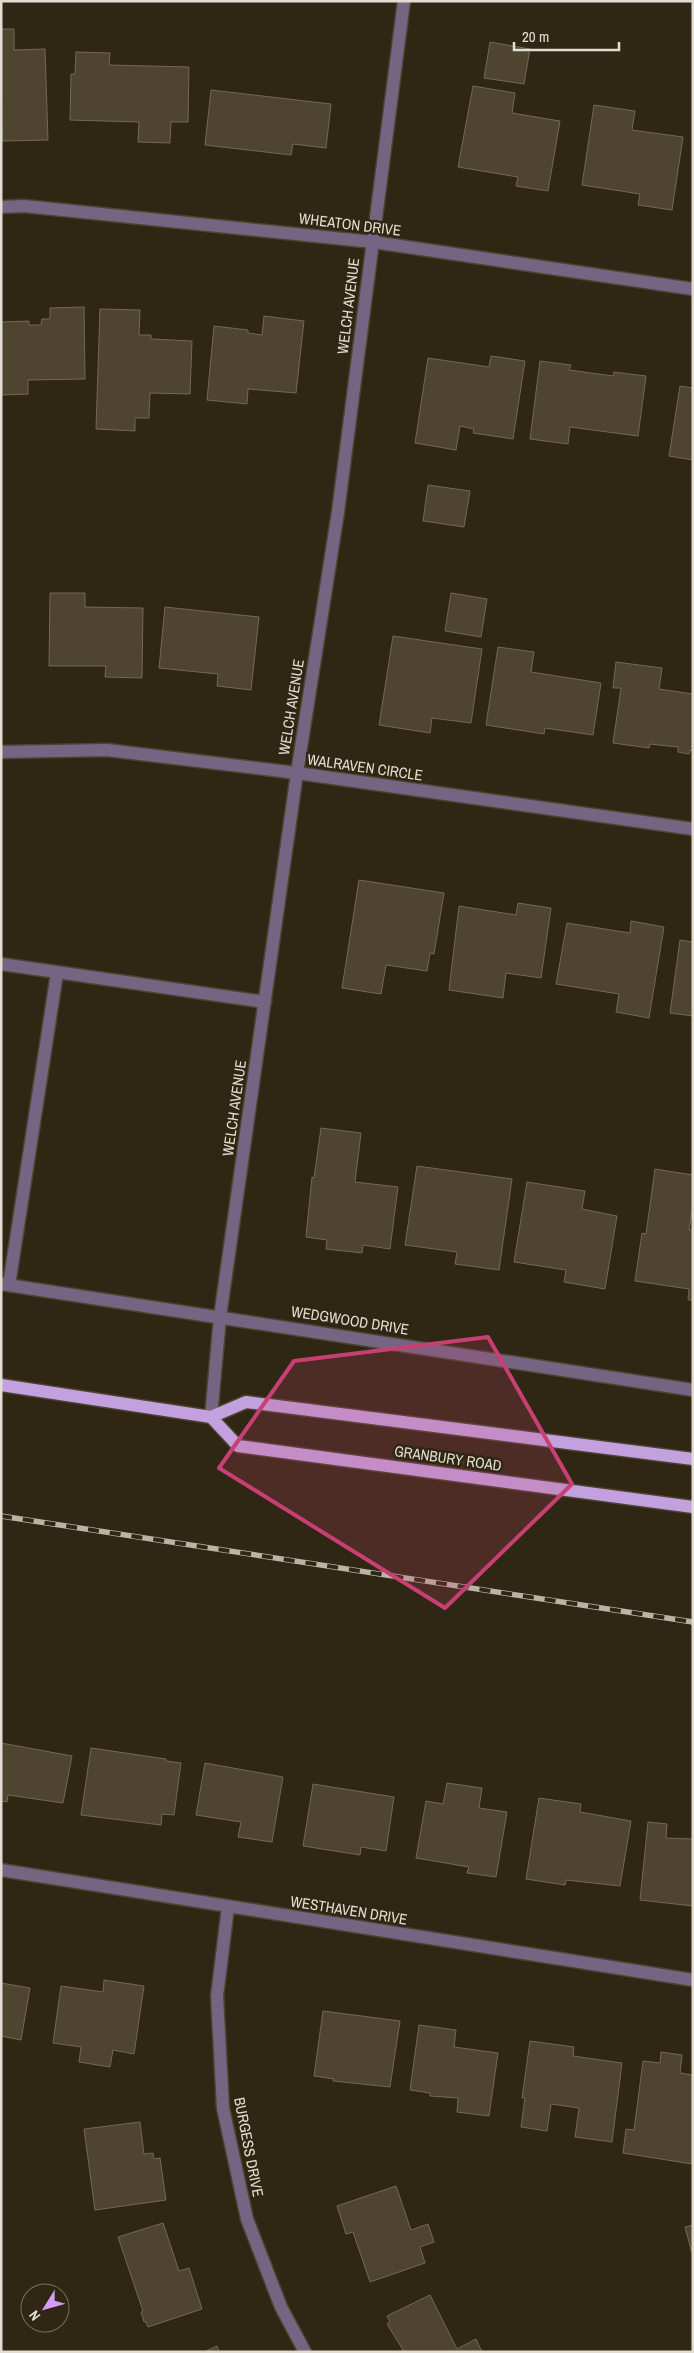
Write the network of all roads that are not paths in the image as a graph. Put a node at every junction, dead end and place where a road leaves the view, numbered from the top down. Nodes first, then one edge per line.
1 (404, 1) edge
2 (1, 207) edge
3 (373, 242) junction
4 (693, 289) edge
5 (1, 752) edge
6 (297, 773) junction
7 (693, 829) edge
8 (1, 964) edge
9 (57, 973) junction
10 (265, 1002) junction
11 (5, 1285) edge
12 (220, 1317) junction
13 (1, 1385) edge
14 (693, 1390) edge
15 (211, 1417) junction
16 (693, 1459) edge
17 (693, 1507) edge
18 (1, 1870) edge
19 (228, 1907) junction
20 (693, 1980) edge
21 (305, 2352) edge

1 - 3 street, WELCH AVENUE
2 - 3 street, WHEATON DRIVE
3 - 4 street, WHEATON DRIVE
3 - 6 street, WELCH AVENUE
5 - 6 street, WALRAVEN CIRCLE
6 - 7 street, WALRAVEN CIRCLE
6 - 10 street, WELCH AVENUE
8 - 9 street
9 - 10 street
9 - 11 street
10 - 12 street, WELCH AVENUE
11 - 12 street, WEDGWOOD DRIVE
12 - 14 street, WEDGWOOD DRIVE
12 - 15 street, WELCH AVENUE
13 - 15 main road
15 - 16 main road, GRANBURY ROAD
15 - 17 main road, GRANBURY ROAD
18 - 19 street, WESTHAVEN DRIVE
19 - 20 street, WESTHAVEN DRIVE
19 - 21 street, BURGESS DRIVE

